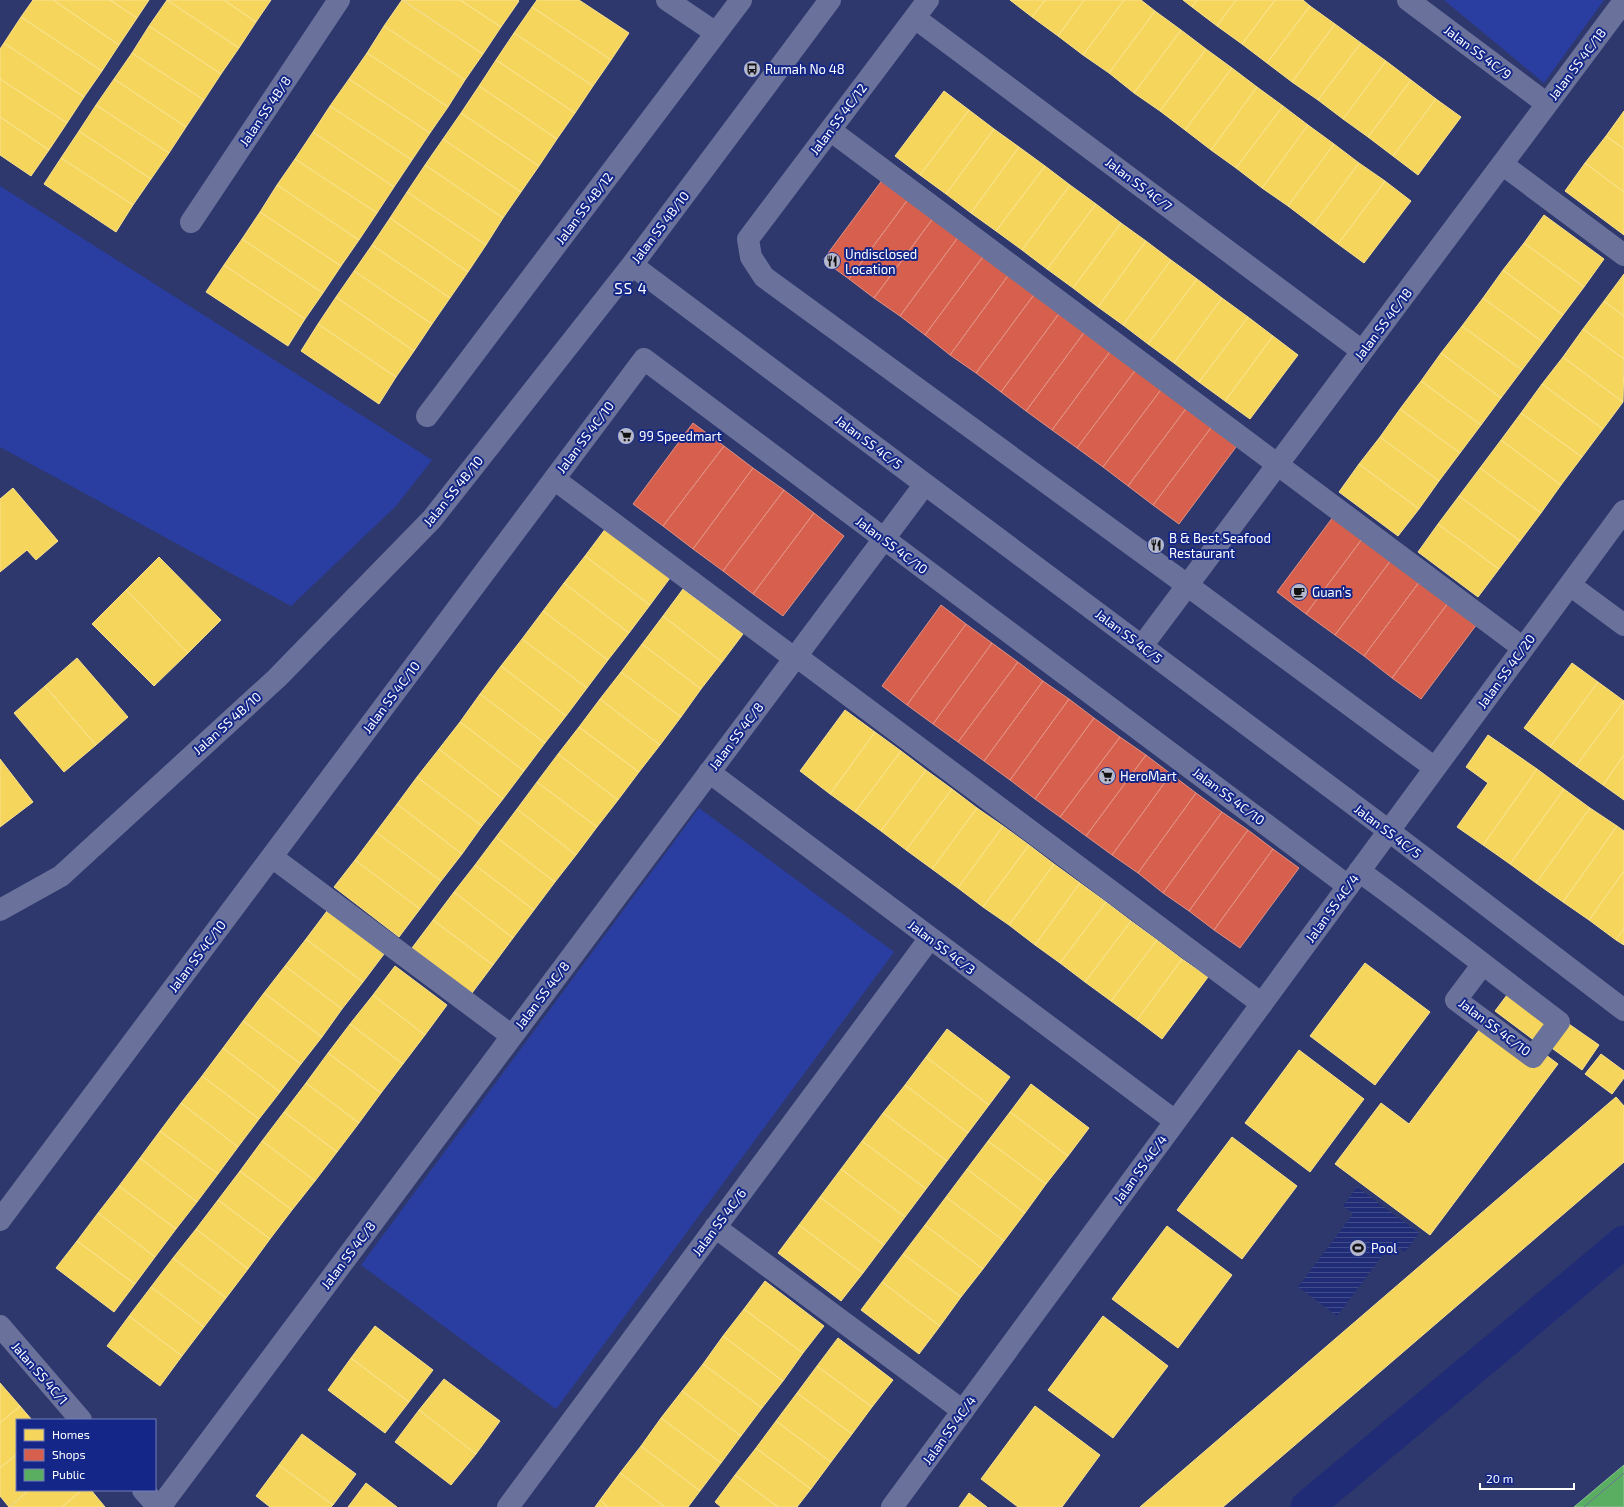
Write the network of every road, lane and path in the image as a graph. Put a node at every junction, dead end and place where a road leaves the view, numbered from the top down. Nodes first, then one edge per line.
1 (339, 0) edge
2 (667, 0) edge
3 (741, 0) edge
4 (830, 0) edge
5 (928, 0) edge
6 (1408, 0) edge
7 (1624, 1) edge
8 (915, 18) junction
9 (716, 33) junction
10 (1547, 104) junction
11 (830, 130) junction
12 (1502, 164) junction
13 (191, 222) dead end
14 (1624, 254) edge
15 (632, 265) junction
16 (1362, 351) junction
17 (427, 416) dead end
18 (1278, 465) junction
19 (554, 479) junction
20 (925, 484) junction
21 (1624, 511) edge
22 (884, 538) junction
23 (1188, 585) junction
24 (1570, 585) junction
25 (1624, 625) edge
26 (1142, 646) junction
27 (1523, 648) junction
28 (795, 657) junction
29 (1435, 768) junction
30 (709, 772) junction
31 (1389, 831) junction
32 (272, 856) junction
33 (1354, 878) junction
34 (0, 910) edge
35 (930, 938) junction
36 (1483, 964) junction
37 (1262, 1004) junction
38 (1624, 1010) edge
39 (512, 1036) junction
40 (1175, 1121) junction
41 (0, 1220) edge
42 (715, 1227) junction
43 (0, 1326) edge
44 (963, 1411) junction
45 (80, 1419) edge
46 (144, 1491) edge
47 (159, 1507) edge
48 (508, 1507) edge
49 (892, 1507) edge

1 - 13 street, Jalan SS 4B/8
2 - 9 street
3 - 9 street, Jalan SS 4B/12
4 - 15 street, Jalan SS 4B/10
5 - 8 street, Jalan SS 4C/12
6 - 10 street, Jalan SS 4C/9
7 - 10 street, Jalan SS 4C/18
8 - 11 street, Jalan SS 4C/12
8 - 16 street, Jalan SS 4C/7
9 - 17 street, Jalan SS 4B/12
10 - 12 street, Jalan SS 4C/18
11 - 18 street
11 - 23 street, Jalan SS 4C/12
12 - 14 street
12 - 16 street, Jalan SS 4C/18
15 - 20 street, Jalan SS 4C/5
15 - 34 street, Jalan SS 4B/10
16 - 18 street, Jalan SS 4C/18
18 - 23 street, Jalan SS 4C/18
18 - 27 street
19 - 22 street, Jalan SS 4C/10
19 - 28 street
19 - 32 street, Jalan SS 4C/10
20 - 22 street, Jalan SS 4C/8
20 - 26 street, Jalan SS 4C/5
21 - 24 street, Jalan SS 4C/20
22 - 28 street, Jalan SS 4C/8
22 - 33 street, Jalan SS 4C/10
23 - 26 street, Jalan SS 4C/18
23 - 29 street
24 - 25 street
24 - 27 street, Jalan SS 4C/20
26 - 31 street, Jalan SS 4C/5
27 - 29 street, Jalan SS 4C/20
28 - 30 street, Jalan SS 4C/8
28 - 37 street
29 - 31 street, Jalan SS 4C/20
30 - 35 street, Jalan SS 4C/3
30 - 39 street, Jalan SS 4C/8
31 - 33 street, Jalan SS 4C/4
31 - 38 street, Jalan SS 4C/5
32 - 39 street
32 - 41 street, Jalan SS 4C/10
33 - 36 street, Jalan SS 4C/10
33 - 37 street, Jalan SS 4C/4
35 - 40 street, Jalan SS 4C/3
35 - 42 street, Jalan SS 4C/6
36 - 36 street, Jalan SS 4C/10
37 - 40 street, Jalan SS 4C/4
39 - 47 street, Jalan SS 4C/8
40 - 44 street, Jalan SS 4C/4
42 - 44 street
42 - 48 street, Jalan SS 4C/6
43 - 45 street, Jalan SS 4C/1
44 - 49 street, Jalan SS 4C/4
46 - 47 street

